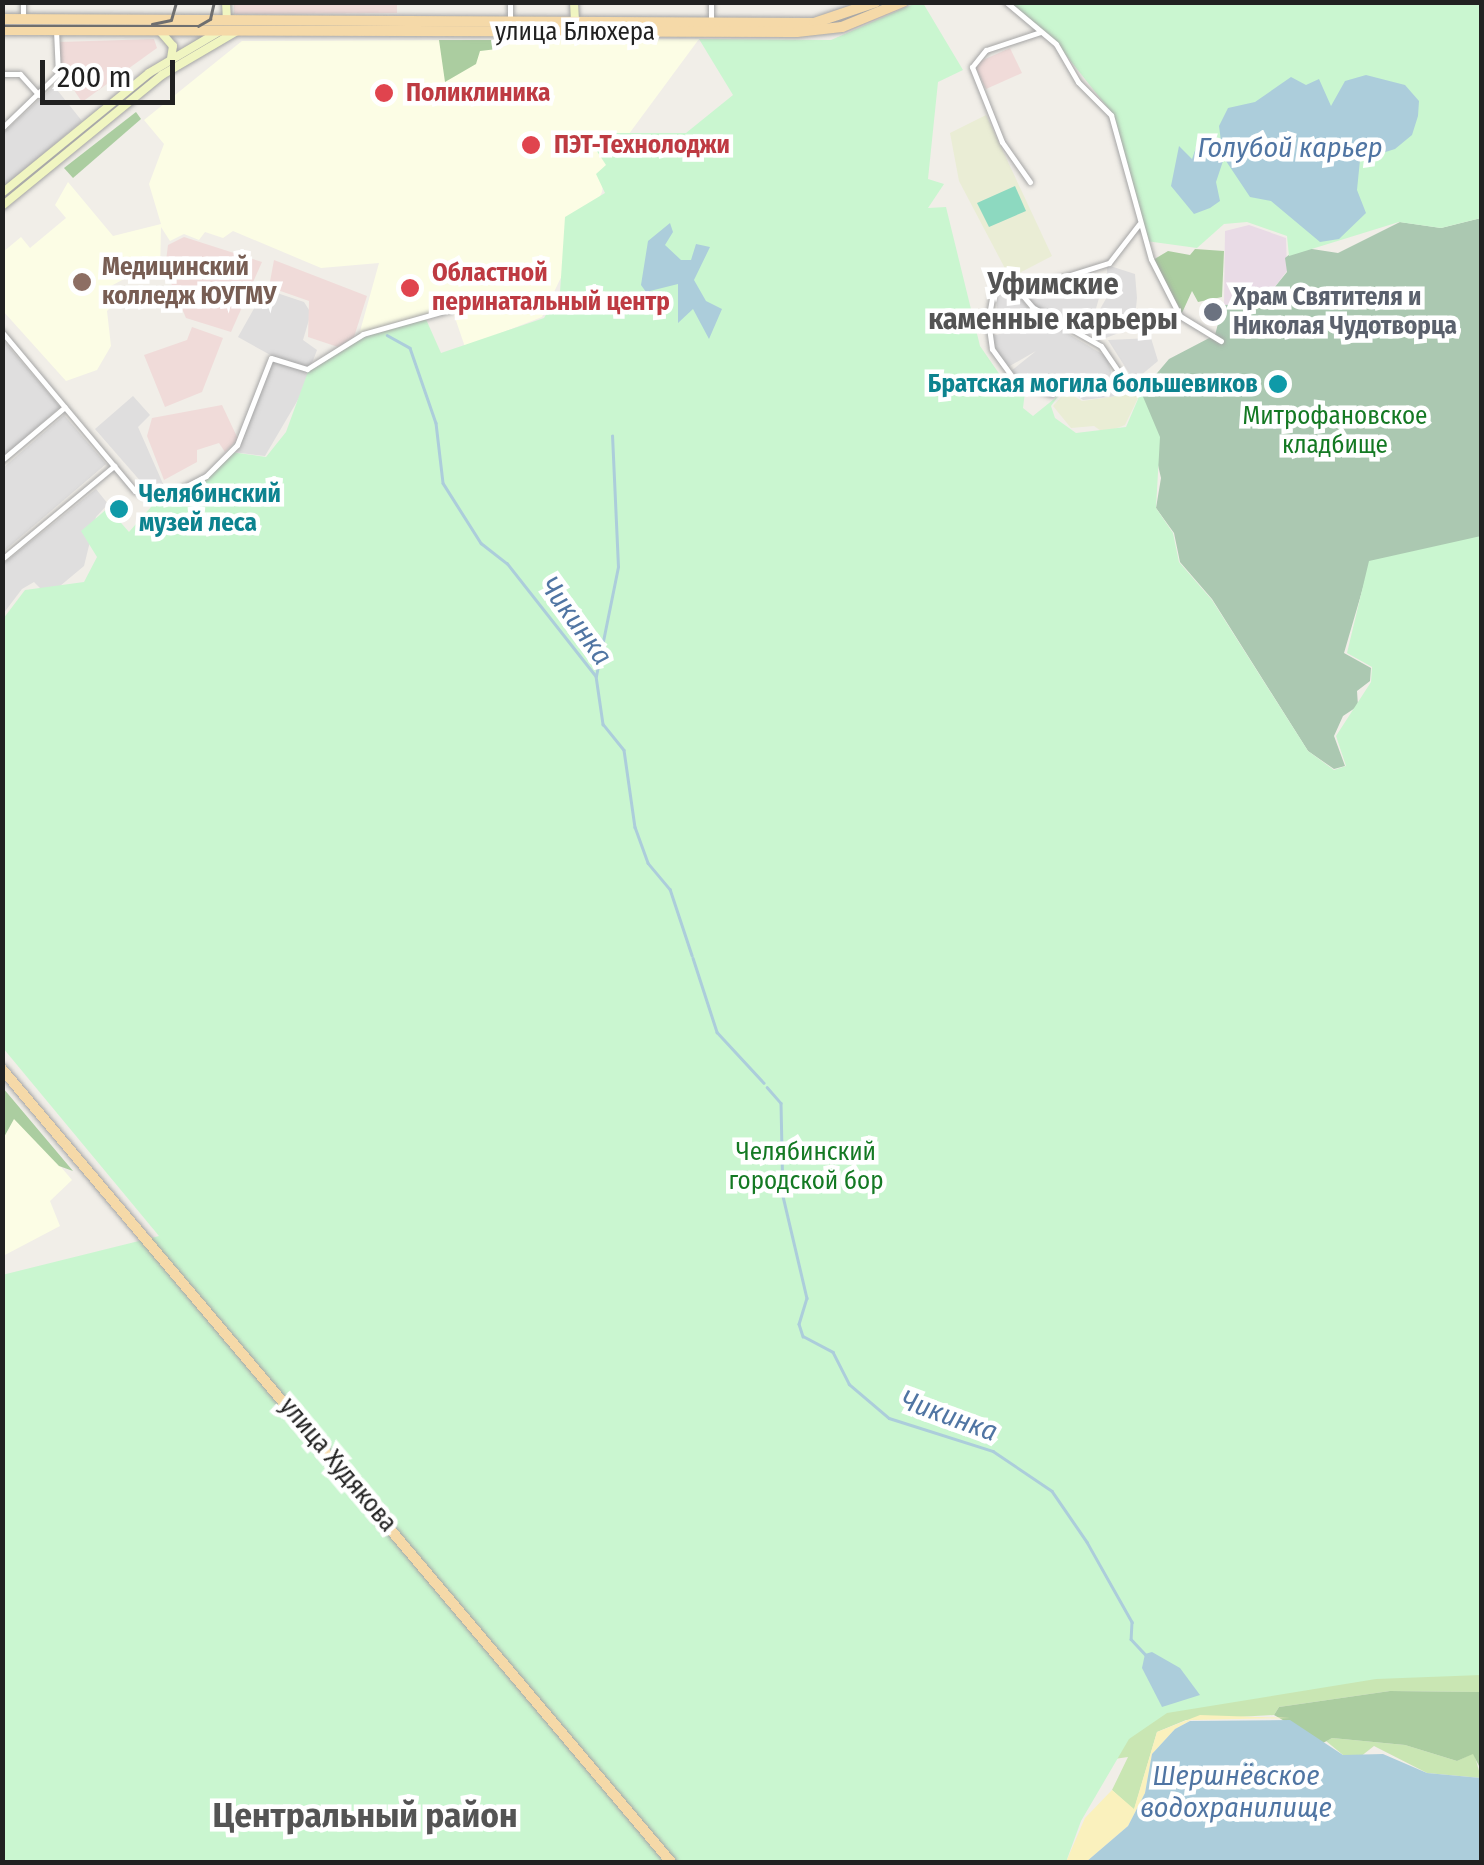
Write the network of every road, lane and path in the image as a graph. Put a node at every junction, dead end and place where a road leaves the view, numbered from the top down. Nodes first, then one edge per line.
1 (23, 2) edge
2 (226, 2) edge
3 (510, 2) edge
4 (574, 2) edge
5 (711, 2) edge
6 (876, 2) edge
7 (904, 2) edge
8 (1006, 2) edge
9 (2, 19) edge
10 (227, 20) junction
11 (711, 22) junction
12 (22, 23) junction
13 (510, 24) junction
14 (240, 28) junction
15 (575, 28) junction
16 (2, 30) edge
17 (56, 30) junction
18 (159, 30) junction
19 (220, 31) junction
20 (1040, 32) junction
21 (168, 62) junction
22 (2, 74) edge
23 (38, 95) junction
24 (2, 128) edge
25 (1030, 182) dead end
26 (2, 193) edge
27 (2, 206) edge
28 (1139, 224) junction
29 (1013, 284) junction
30 (452, 308) dead end
31 (2, 332) edge
32 (1220, 341) dead end
33 (1129, 387) dead end
34 (1053, 394) dead end
35 (66, 406) junction
36 (2, 460) edge
37 (114, 466) junction
38 (2, 560) edge
39 (2, 1069) edge
40 (671, 1862) edge

1 - 12 street
2 - 10 main road
3 - 13 street
4 - 15 main road
5 - 11 street
6 - 11 main road, улица Блюхера
7 - 15 main road, улица Блюхера
8 - 20 street
9 - 12 main road
10 - 12 main road
10 - 14 main road
10 - 19 main road
11 - 15 main road, улица Блюхера
12 - 16 main road
12 - 17 main road
13 - 14 main road, улица Блюхера
13 - 15 main road, улица Блюхера
14 - 15 main road, улица Блюхера
14 - 19 main road
14 - 27 main road
17 - 18 main road
17 - 23 street
18 - 19 main road
18 - 21 main road
19 - 21 main road
20 - 25 street
20 - 28 street
21 - 26 main road
22 - 23 street
23 - 24 street
28 - 29 street
28 - 32 street
29 - 33 street
29 - 34 street
30 - 37 street
31 - 35 street
35 - 36 street
35 - 37 street
37 - 38 street
39 - 40 main road, улица Худякова

